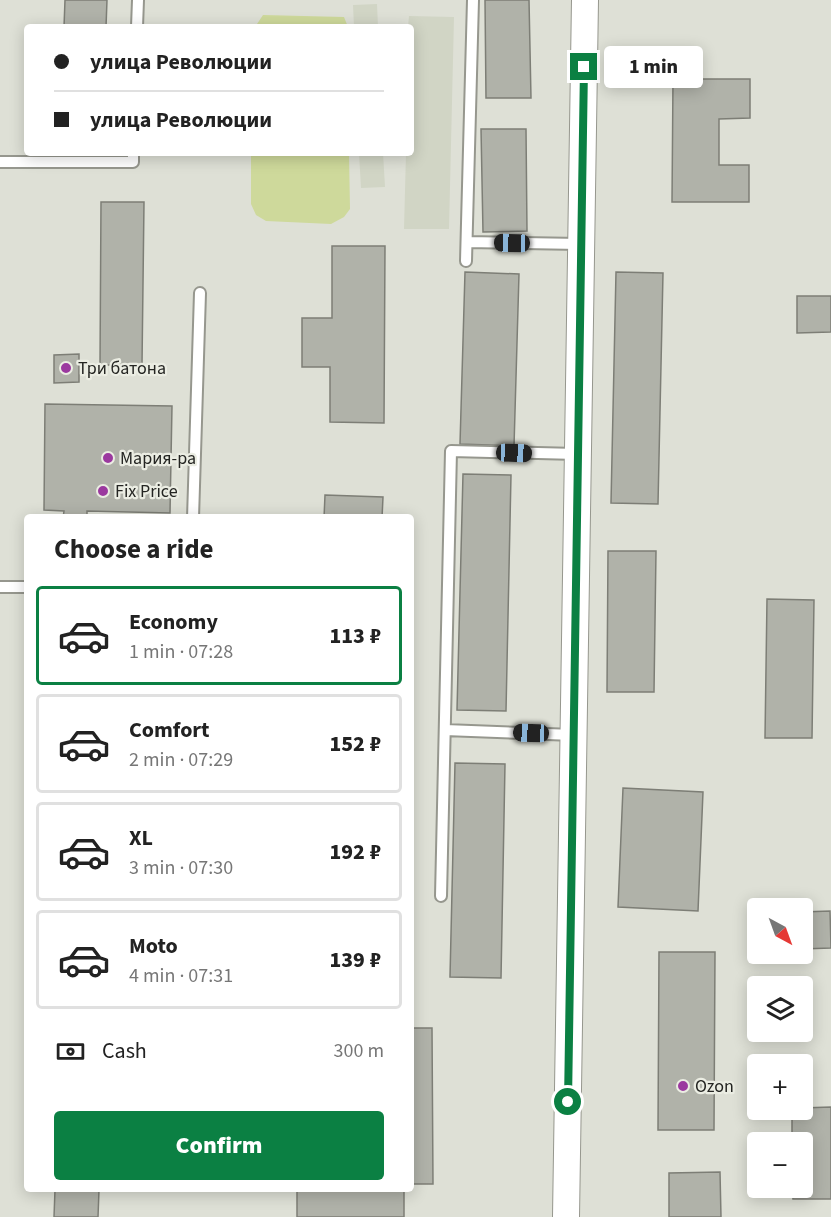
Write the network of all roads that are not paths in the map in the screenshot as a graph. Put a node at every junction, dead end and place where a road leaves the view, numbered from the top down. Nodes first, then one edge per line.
1 (138, 0) edge
2 (473, 0) edge
3 (585, 0) edge
4 (137, 24) edge
5 (134, 156) edge
6 (0, 162) edge
7 (467, 242) junction
8 (581, 244) junction
9 (466, 261) dead end
10 (200, 293) dead end
11 (578, 454) junction
12 (193, 514) edge
13 (0, 587) edge
14 (24, 587) edge
15 (445, 730) junction
16 (573, 735) junction
17 (441, 896) dead end
18 (566, 1217) edge

1 - 4 lane
2 - 7 lane
3 - 8 street
5 - 6 lane
7 - 8 lane
7 - 9 lane
8 - 11 street
10 - 12 lane
11 - 15 lane
11 - 16 street
13 - 14 lane
15 - 16 lane
15 - 17 lane
16 - 18 street

